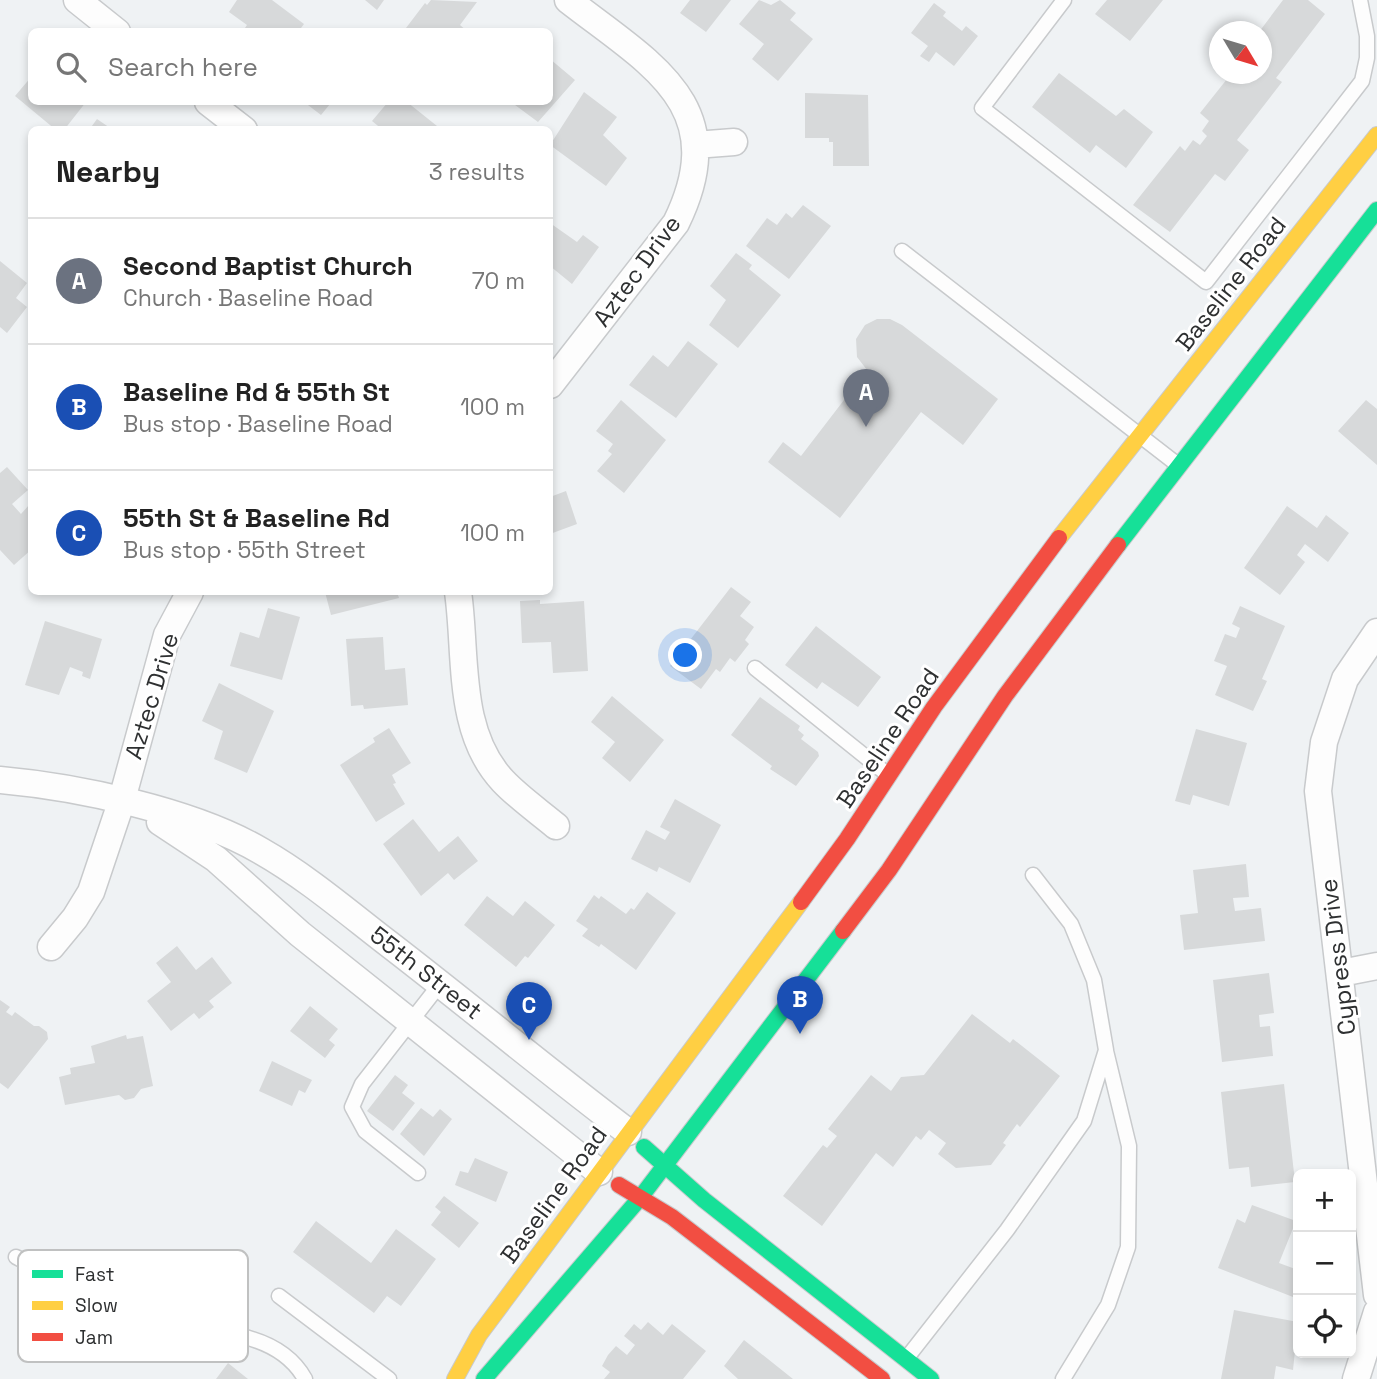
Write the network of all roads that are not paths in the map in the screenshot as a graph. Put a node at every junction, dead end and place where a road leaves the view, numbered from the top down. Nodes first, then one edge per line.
1 (77, 0) edge
2 (568, 0) edge
3 (1064, 0) edge
4 (1360, 0) edge
5 (112, 28) edge
6 (212, 105) edge
7 (239, 126) edge
8 (1377, 135) edge
9 (734, 142) dead end
10 (695, 145) junction
11 (1377, 210) edge
12 (902, 251) dead end
13 (554, 373) edge
14 (1140, 435) junction
15 (1179, 466) junction
16 (188, 595) edge
17 (457, 595) edge
18 (1377, 632) edge
19 (755, 668) dead end
20 (890, 776) junction
21 (0, 780) edge
22 (121, 803) junction
23 (556, 826) dead end
24 (1033, 875) dead end
25 (51, 947) dead end
26 (1377, 966) edge
27 (1341, 973) junction
28 (440, 984) junction
29 (410, 1022) junction
30 (1106, 1050) junction
31 (628, 1132) junction
32 (664, 1164) junction
33 (599, 1172) junction
34 (418, 1173) dead end
35 (640, 1198) junction
36 (1377, 1295) edge
37 (279, 1296) dead end
38 (1377, 1312) edge
39 (248, 1337) edge
40 (906, 1359) junction
41 (305, 1379) edge
42 (389, 1379) edge
43 (455, 1379) edge
44 (484, 1379) edge
45 (882, 1379) edge
46 (889, 1379) edge
47 (931, 1379) edge
48 (1063, 1379) edge
49 (1356, 1379) edge

1 - 5 street
2 - 10 street, Aztec Drive
3 - 4 lane
6 - 7 street
8 - 14 main road, Baseline Road
9 - 10 street
10 - 13 street, Aztec Drive
11 - 15 main road
12 - 14 lane
14 - 15 lane
14 - 20 main road, Baseline Road
15 - 32 main road
16 - 22 street, Aztec Drive
17 - 23 street
18 - 27 street, Cypress Drive
19 - 20 lane
20 - 31 main road, Baseline Road
21 - 22 street, 55th Street
22 - 25 street, Aztec Drive
22 - 28 street, 55th Street
22 - 29 street, 55th Street
24 - 30 lane
26 - 27 street
27 - 36 street, Cypress Drive
28 - 29 lane
28 - 31 street, 55th Street
29 - 33 street, 55th Street
29 - 34 lane
30 - 40 lane
30 - 48 lane
31 - 32 main road, 55th Street
31 - 33 main road, Baseline Road
32 - 35 main road
32 - 40 main road, 55th Street
33 - 35 main road, 55th Street
33 - 43 main road, Baseline Road
35 - 44 main road
35 - 45 main road, 55th Street
37 - 42 lane
38 - 49 street
39 - 41 lane
40 - 46 lane
40 - 47 main road, 55th Street

